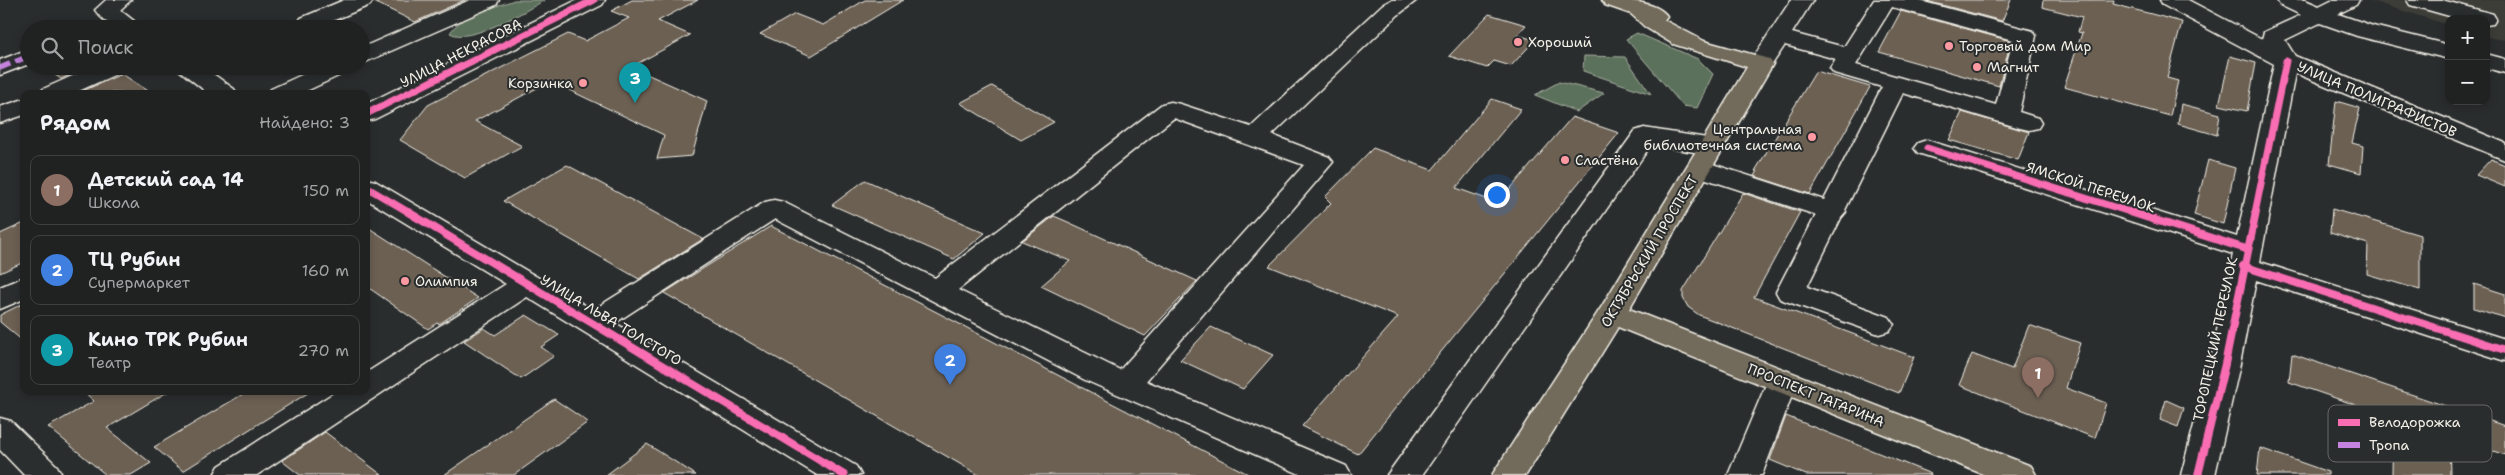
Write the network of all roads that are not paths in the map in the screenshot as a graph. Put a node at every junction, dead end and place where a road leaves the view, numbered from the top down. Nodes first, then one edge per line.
1 (362, 0) edge
2 (488, 0) edge
3 (594, 0) edge
4 (1613, 0) edge
5 (1802, 0) edge
6 (1885, 0) edge
7 (1891, 0) edge
8 (2171, 0) edge
9 (2288, 0) edge
10 (2348, 0) edge
11 (2418, 0) edge
12 (2483, 0) edge
13 (1391, 4) edge
14 (113, 5) edge
15 (1927, 5) edge
16 (2453, 10) junction
17 (2319, 15) junction
18 (2471, 15) edge
19 (126, 20) edge
20 (316, 20) edge
21 (2490, 20) edge
22 (2505, 24) edge
23 (1770, 50) junction
24 (2445, 51) edge
25 (370, 53) edge
26 (1849, 56) junction
27 (20, 60) edge
28 (2286, 61) junction
29 (2490, 62) edge
30 (2505, 66) edge
31 (0, 68) edge
32 (95, 75) edge
33 (199, 75) edge
34 (322, 75) edge
35 (1896, 84) junction
36 (61, 90) edge
37 (219, 90) edge
38 (289, 90) edge
39 (20, 108) edge
40 (370, 112) edge
41 (0, 116) edge
42 (2006, 116) junction
43 (2029, 123) dead end
44 (1255, 137) junction
45 (1927, 148) dead end
46 (2505, 152) edge
47 (1706, 157) junction
48 (370, 189) edge
49 (1833, 212) junction
50 (2245, 258) junction
51 (527, 284) junction
52 (20, 289) edge
53 (938, 291) junction
54 (0, 299) edge
55 (1612, 313) junction
56 (592, 324) junction
57 (1879, 324) dead end
58 (2505, 350) edge
59 (1782, 382) junction
60 (1125, 384) junction
61 (370, 385) edge
62 (355, 395) edge
63 (0, 430) edge
64 (823, 470) edge
65 (45, 475) edge
66 (231, 475) edge
67 (1334, 475) edge
68 (1404, 475) edge
69 (1508, 475) edge
70 (1745, 475) edge
71 (2019, 475) edge
72 (2198, 475) edge

1 - 20 street
2 - 25 street
3 - 40 street, УЛИЦА НЕКРАСОВА
4 - 23 main road
5 - 23 street, ОКТЯБРЬСКИЙ ПРОСПЕКТ
6 - 26 street
7 - 15 street
8 - 28 street, УЛИЦА ПОЛИГРАФИСТОВ
9 - 17 street
10 - 17 street
11 - 16 street
12 - 16 street
13 - 44 street
14 - 19 street
15 - 42 street
16 - 18 street
17 - 24 street
17 - 28 street
21 - 22 street
23 - 26 street
23 - 47 main road, ОКТЯБРЬСКИЙ ПРОСПЕКТ
26 - 35 street
27 - 31 street
28 - 46 street, УЛИЦА ПОЛИГРАФИСТОВ
28 - 50 street, ТОРОПЕЦКИЙ ПЕРЕУЛОК
29 - 30 street
32 - 36 street
33 - 37 street
34 - 38 street
35 - 42 street
35 - 49 street
39 - 41 street
42 - 43 street
44 - 53 street
44 - 60 street
45 - 50 street, ЯМСКОЙ ПЕРЕУЛОК
47 - 49 street
47 - 55 main road, ОКТЯБРЬСКИЙ ПРОСПЕКТ
47 - 68 street
48 - 51 street, УЛИЦА ЛЬВА ТОЛСТОГО
49 - 57 street
50 - 58 street, ЯМСКОЙ ПЕРЕУЛОК
50 - 72 street, ТОРОПЕЦКИЙ ПЕРЕУЛОК
51 - 56 street, УЛИЦА ЛЬВА ТОЛСТОГО
51 - 61 street
52 - 54 street
53 - 56 street
53 - 60 street
55 - 59 main road, ПРОСПЕКТ ГАГАРИНА
55 - 69 main road, ОКТЯБРЬСКИЙ ПРОСПЕКТ
56 - 64 street, УЛИЦА ЛЬВА ТОЛСТОГО
59 - 70 street
59 - 71 main road, ПРОСПЕКТ ГАГАРИНА
60 - 67 street
62 - 66 street
63 - 65 street

